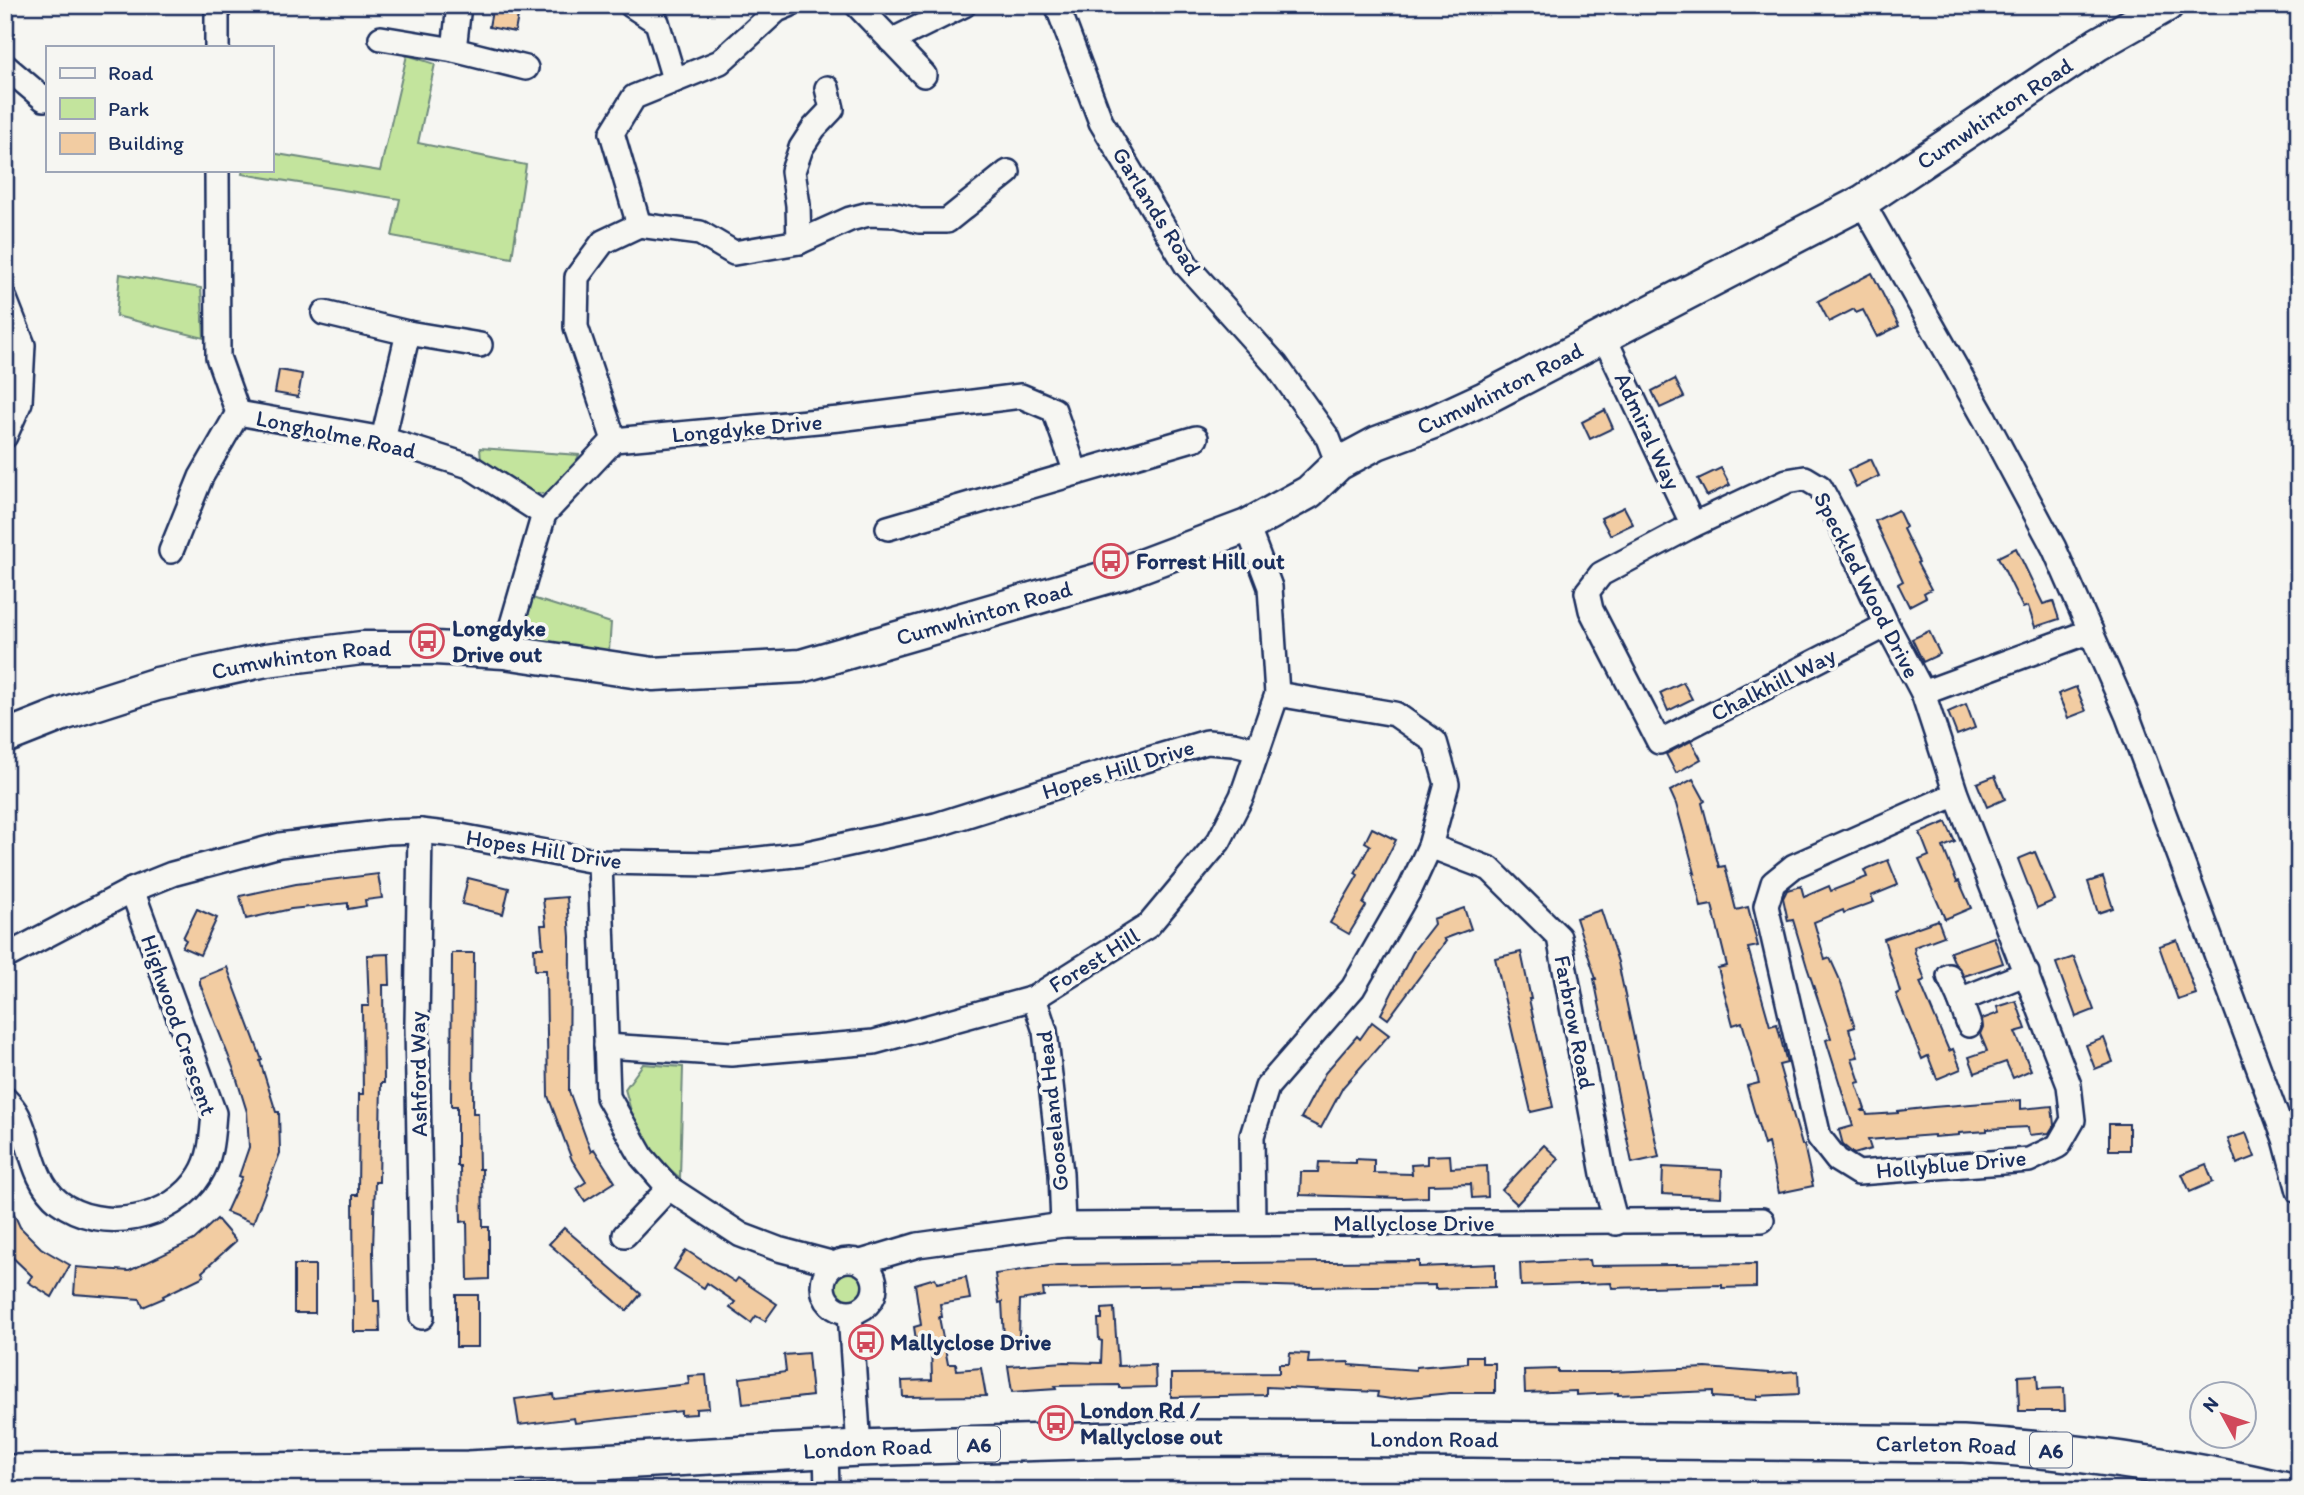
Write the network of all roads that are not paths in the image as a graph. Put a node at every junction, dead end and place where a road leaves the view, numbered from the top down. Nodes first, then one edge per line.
1 (217, 5) edge
2 (458, 5) edge
3 (631, 5) edge
4 (789, 5) edge
5 (858, 5) edge
6 (964, 5) edge
7 (1057, 5) edge
8 (2167, 5) edge
9 (381, 38) dead end
10 (891, 41) junction
11 (217, 46) edge
12 (454, 50) junction
13 (5, 66) edge
14 (526, 68) dead end
15 (924, 75) dead end
16 (674, 79) junction
17 (827, 88) dead end
18 (44, 99) dead end
19 (218, 172) edge
20 (1008, 172) dead end
21 (1862, 202) junction
22 (639, 225) junction
23 (799, 242) junction
24 (5, 299) edge
25 (324, 313) dead end
26 (408, 333) junction
27 (1604, 337) junction
28 (480, 345) dead end
29 (239, 413) junction
30 (5, 436) edge
31 (1196, 438) dead end
32 (383, 439) junction
33 (614, 440) junction
34 (1338, 464) junction
35 (1076, 473) junction
36 (544, 514) junction
37 (1693, 525) junction
38 (1247, 526) junction
39 (888, 528) dead end
40 (171, 551) dead end
41 (1888, 625) junction
42 (2091, 631) junction
43 (504, 652) junction
44 (1923, 693) junction
45 (1277, 694) junction
46 (5, 737) edge
47 (1659, 742) joint
48 (1258, 750) junction
49 (1956, 794) junction
50 (420, 831) junction
51 (1430, 846) junction
52 (600, 862) junction
53 (132, 890) junction
54 (5, 957) edge
55 (2027, 973) junction
56 (1949, 976) dead end
57 (1034, 998) junction
58 (1960, 1000) junction
59 (1969, 1025) dead end
60 (606, 1046) junction
61 (5, 1099) edge
62 (669, 1188) junction
63 (2299, 1191) edge
64 (1762, 1220) dead end
65 (1253, 1223) junction
66 (1616, 1223) junction
67 (1063, 1225) junction
68 (625, 1235) dead end
69 (860, 1262) junction
70 (835, 1264) junction
71 (850, 1313) junction
72 (422, 1317) dead end
73 (1815, 1442) joint
74 (842, 1449) junction
75 (5, 1473) edge
76 (307, 1480) edge
77 (827, 1490) edge
78 (2283, 1490) edge

1 - 11 street
2 - 12 street
3 - 16 street
4 - 16 street
5 - 10 street
6 - 10 street
7 - 34 street, Garlands Road
8 - 21 street, Cumwhinton Road
9 - 12 street
10 - 15 street
12 - 14 street
13 - 18 street
16 - 22 street
17 - 23 street
19 - 29 street, Longholme Road
20 - 23 street
21 - 27 street, Cumwhinton Road
21 - 42 street
22 - 23 street
22 - 33 street
24 - 30 street
25 - 26 street
26 - 28 street
26 - 32 street
27 - 34 street, Cumwhinton Road
27 - 37 street, Admiral Way
29 - 32 street, Longholme Road
29 - 40 street, Longholme Road
31 - 35 street
32 - 36 street, Longholme Road
33 - 35 street, Longdyke Drive
33 - 36 street
34 - 38 street, Cumwhinton Road
35 - 39 street
36 - 43 street
37 - 41 street, Speckled Wood Drive
37 - 47 street, Speckled Wood Drive
38 - 43 street, Cumwhinton Road
38 - 45 street, Forest Hill
41 - 44 street, Speckled Wood Drive
41 - 47 street, Chalkhill Way
42 - 44 street
42 - 63 street
43 - 46 street, Cumwhinton Road
44 - 49 street, Hollyblue Drive
45 - 48 street, Forest Hill
45 - 51 street
48 - 52 street, Hopes Hill Drive
48 - 57 street, Forest Hill
49 - 55 street, Hollyblue Drive
49 - 55 street, Hollyblue Drive
50 - 52 street, Hopes Hill Drive
50 - 53 street, Hopes Hill Drive
50 - 72 street, Ashford Way
51 - 65 street
51 - 66 street, Farbrow Road
52 - 60 street, Mallyclose Drive
53 - 54 street, Hopes Hill Drive
53 - 61 street, Highwood Crescent
55 - 58 street
56 - 58 street
57 - 60 street, Forest Hill
57 - 67 street, Gooseland Head
58 - 59 street
60 - 62 street, Mallyclose Drive
62 - 68 street
62 - 70 street, Mallyclose Drive
64 - 66 street, Mallyclose Drive
65 - 66 street, Mallyclose Drive
65 - 67 street, Mallyclose Drive
67 - 69 street, Mallyclose Drive
69 - 70 street, Mallyclose Drive
69 - 71 street
70 - 71 street
71 - 74 street
73 - 74 main road, London Road / A6
73 - 78 main road, Carleton Road / A6
74 - 76 main road, London Road / A6
74 - 77 street
75 - 76 main road, London Road / A6

